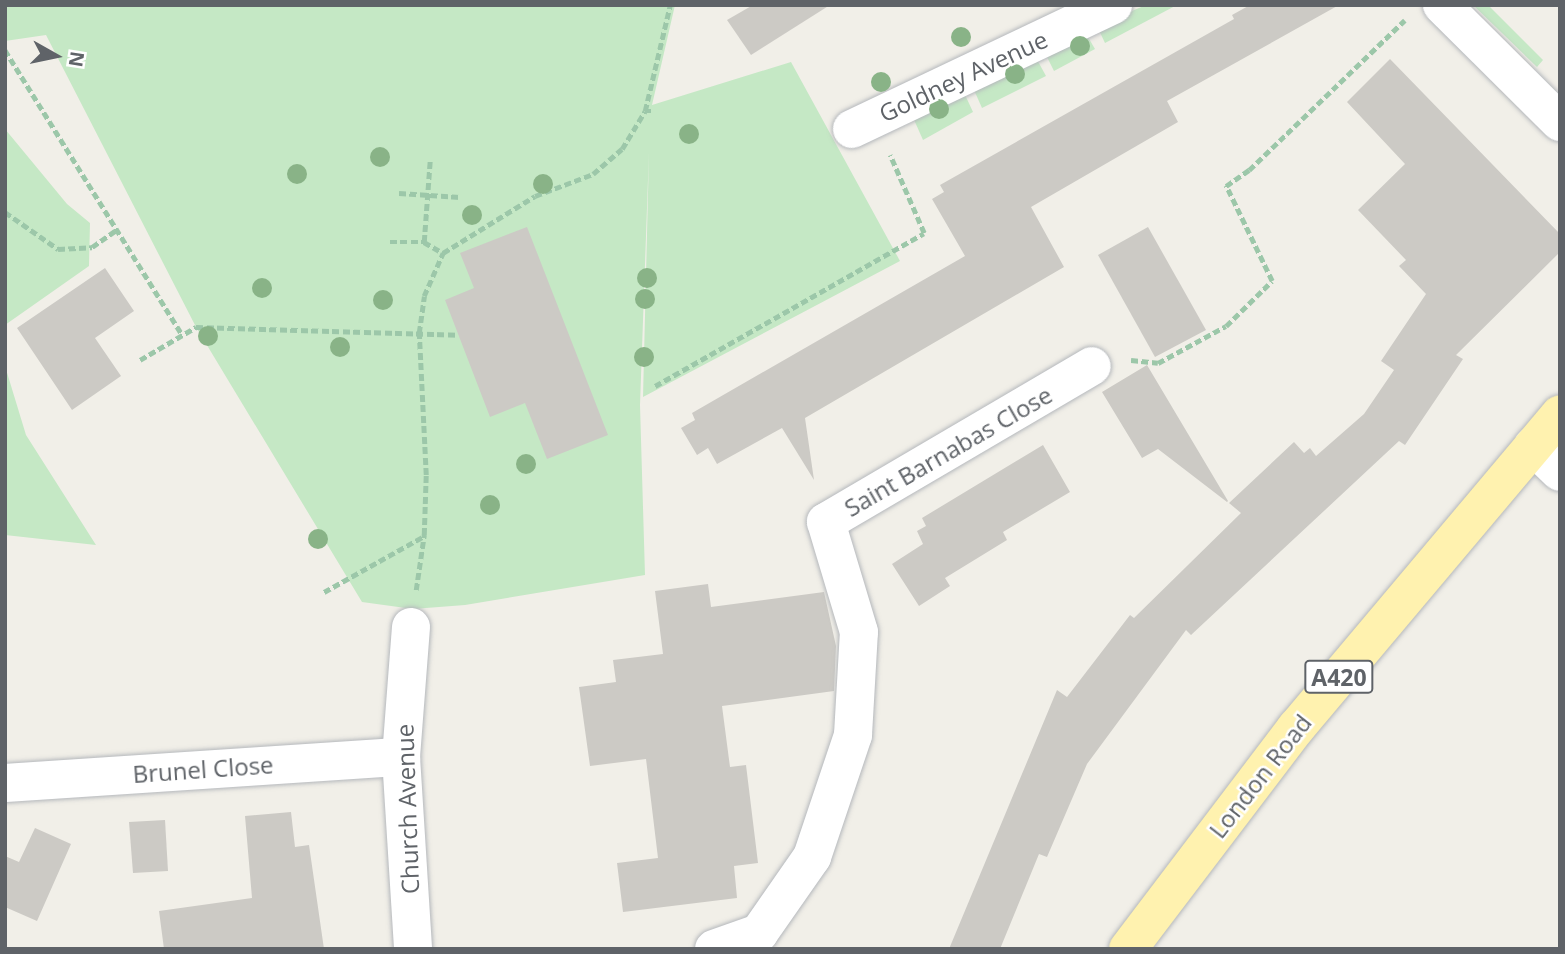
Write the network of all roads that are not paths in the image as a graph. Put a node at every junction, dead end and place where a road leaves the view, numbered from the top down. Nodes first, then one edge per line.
1 (1113, 5) edge
2 (1428, 9) edge
3 (1560, 122) edge
4 (863, 124) road end
5 (1092, 366) road end
6 (1560, 414) edge
7 (1533, 446) junction
8 (1560, 472) edge
9 (411, 627) road end
10 (401, 757) junction
11 (5, 783) edge
12 (413, 949) edge
13 (714, 949) edge
14 (1128, 949) edge

1 - 4 street, Goldney Avenue
2 - 3 street
5 - 13 street, Saint Barnabas Close
6 - 7 main road, London Road / A420
7 - 8 street
7 - 14 main road, London Road / A420
9 - 10 street, Church Avenue
10 - 11 street, Brunel Close
10 - 12 street, Church Avenue

